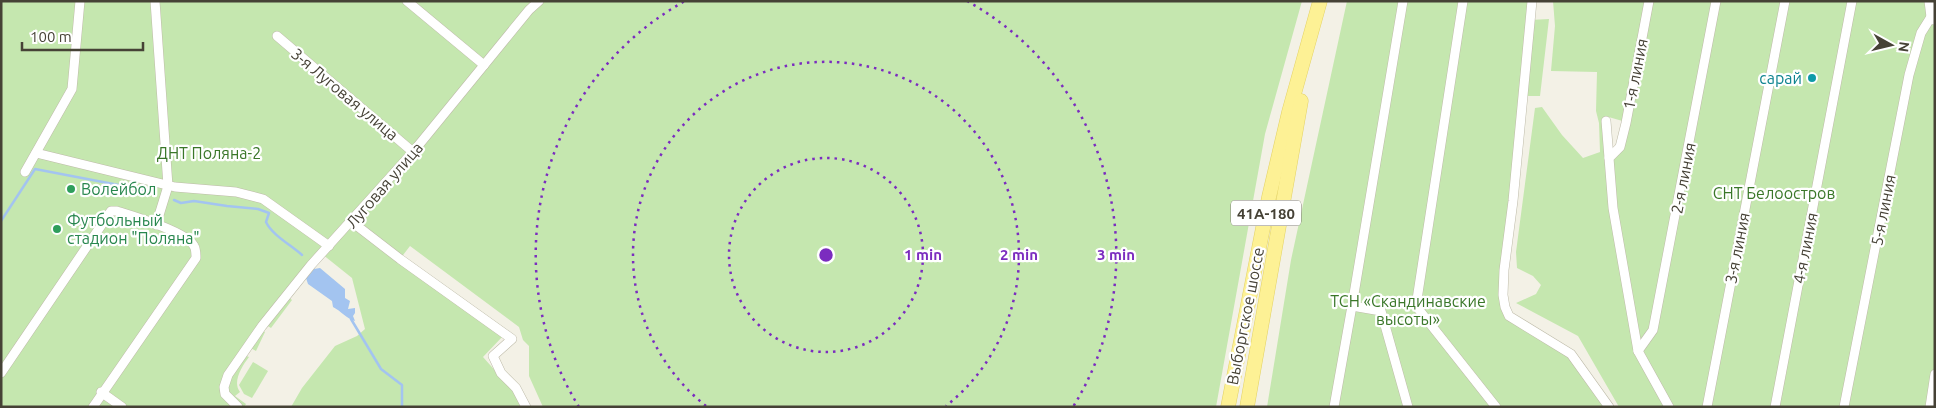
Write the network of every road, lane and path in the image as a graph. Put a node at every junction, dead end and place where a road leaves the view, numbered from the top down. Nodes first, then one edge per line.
1 (80, 1) edge
2 (155, 1) edge
3 (407, 1) edge
4 (539, 1) edge
5 (1320, 1) edge
6 (1402, 1) edge
7 (1463, 1) edge
8 (1532, 1) edge
9 (1649, 1) edge
10 (1716, 1) edge
11 (1785, 1) edge
12 (1852, 1) edge
13 (1929, 1) edge
14 (1933, 19) edge
15 (1315, 22) junction
16 (277, 36) dead end
17 (484, 65) junction
18 (1606, 120) dead end
19 (413, 152) junction
20 (36, 153) junction
21 (1609, 158) junction
22 (25, 172) dead end
23 (168, 186) junction
24 (352, 222) junction
25 (156, 225) junction
26 (329, 246) junction
27 (1352, 306) junction
28 (1638, 351) junction
29 (1, 373) edge
30 (1935, 374) edge
31 (101, 392) junction
32 (92, 407) edge
33 (122, 407) edge
34 (238, 407) edge
35 (526, 407) edge
36 (1228, 407) edge
37 (1247, 407) edge
38 (1334, 407) edge
39 (1408, 407) edge
40 (1496, 407) edge
41 (1609, 407) edge
42 (1669, 407) edge
43 (1707, 407) edge
44 (1775, 407) edge
45 (1844, 407) edge
46 (1930, 407) edge

1 - 20 street
2 - 23 street
3 - 17 street
4 - 17 street, Луговая улица
5 - 15 main road, Выборгское шоссе / 41А-180
6 - 27 street
7 - 40 street
8 - 41 street
9 - 21 street, 1-я линия
10 - 28 street, 2-я линия
11 - 43 street, 3-я линия
12 - 44 street, 4-я линия
13 - 14 street
14 - 45 street, 5-я линия
15 - 36 main road, Выборгское шоссе / 41А-180
15 - 37 main road, Выборгское шоссе / 41А-180
16 - 19 street, 3-я Луговая улица
17 - 19 street, Луговая улица
18 - 21 street
19 - 24 street, Луговая улица
20 - 22 street
20 - 23 street
21 - 28 street
23 - 25 street
23 - 26 street
24 - 26 street, Луговая улица
24 - 35 street
25 - 29 street
25 - 31 street
26 - 34 street, Луговая улица
27 - 38 street
27 - 39 street
28 - 42 street
30 - 46 street
31 - 32 street
31 - 33 street

